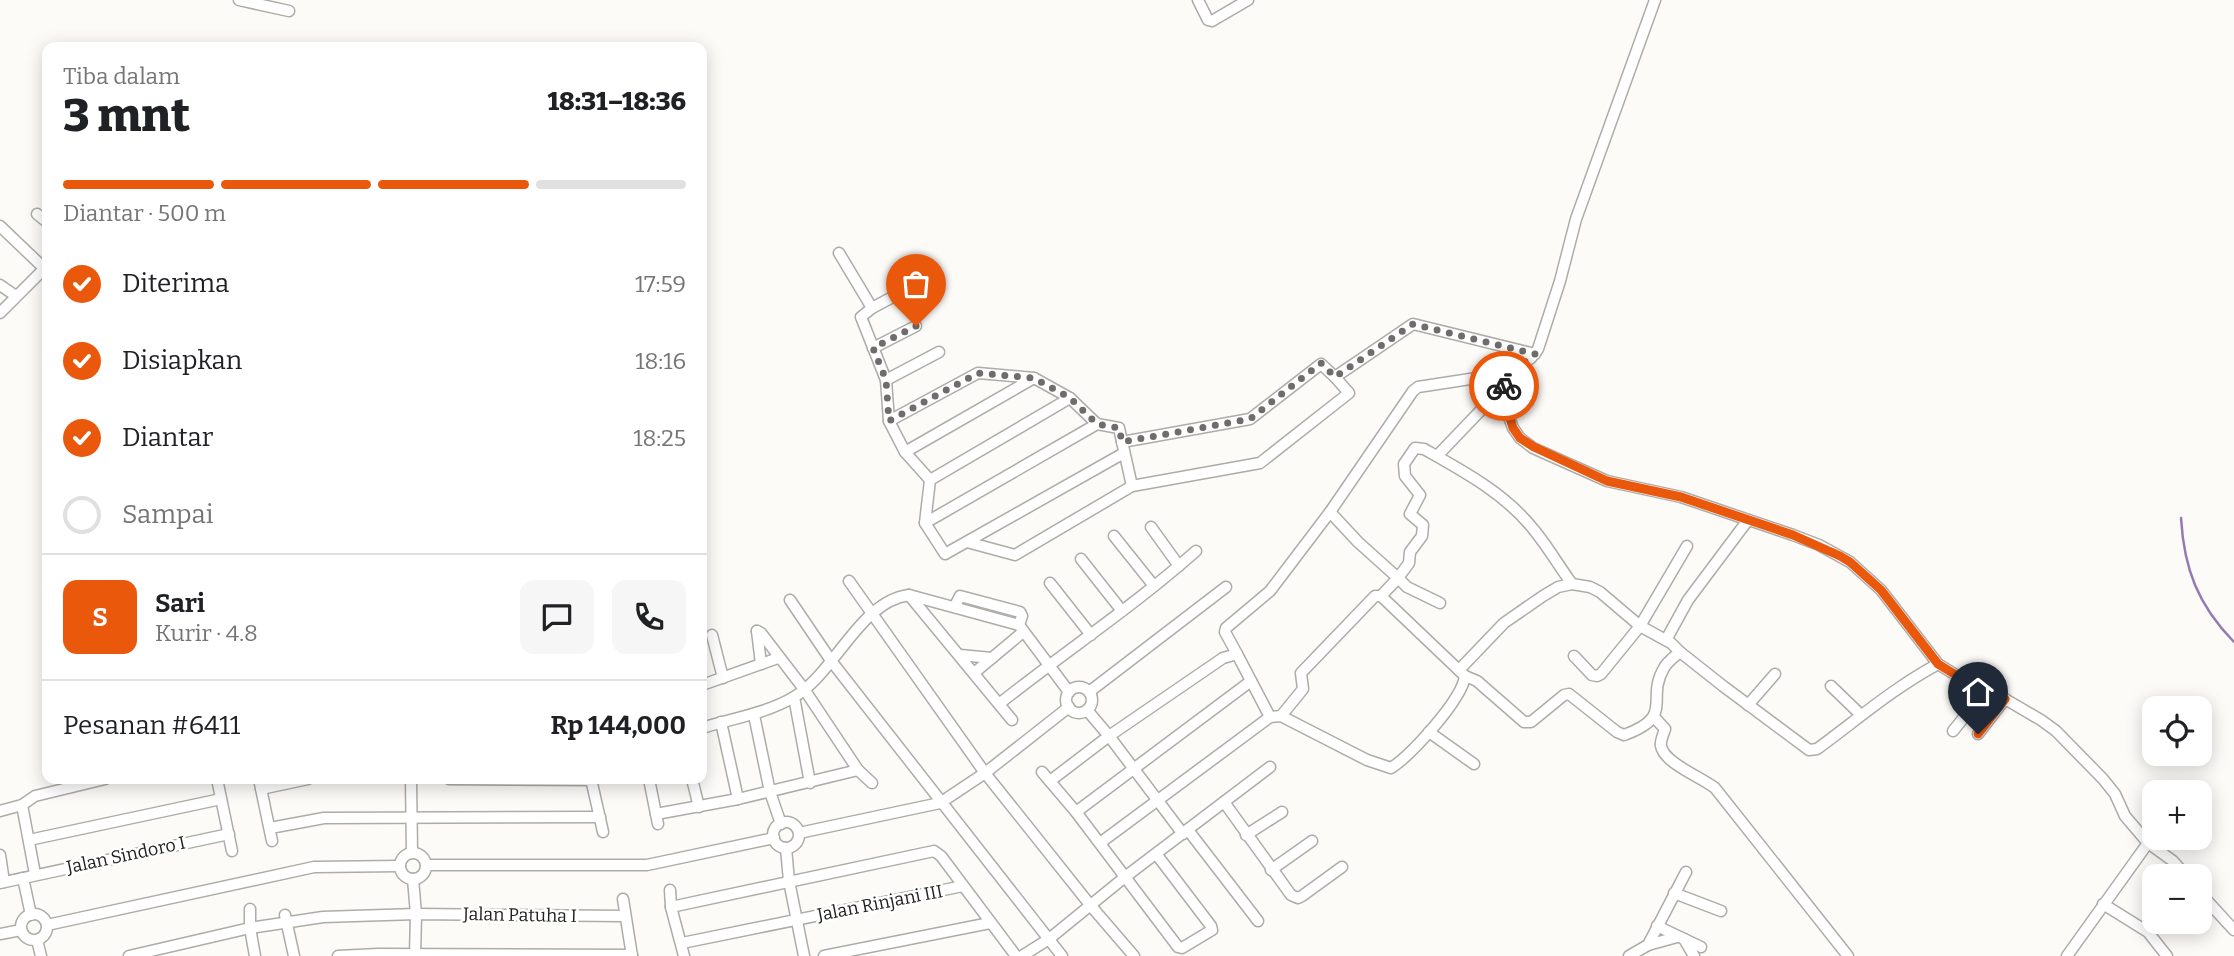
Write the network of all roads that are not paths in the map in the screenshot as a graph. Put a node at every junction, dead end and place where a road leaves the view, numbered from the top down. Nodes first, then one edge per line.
1 (239, 0) edge
2 (1198, 0) edge
3 (1248, 0) edge
4 (1655, 0) edge
5 (289, 11) dead end
6 (37, 214) dead end
7 (42, 218) edge
8 (0, 226) edge
9 (839, 253) dead end
10 (42, 266) edge
11 (42, 273) edge
12 (0, 286) edge
13 (902, 292) dead end
14 (16, 296) junction
15 (872, 308) junction
16 (0, 313) edge
17 (916, 326) dead end
18 (873, 348) junction
19 (939, 352) dead end
20 (1535, 354) junction
21 (1509, 373) junction
22 (1335, 377) junction
23 (1034, 378) junction
24 (886, 380) junction
25 (1504, 386) junction
26 (1070, 398) junction
27 (889, 421) junction
28 (1097, 424) junction
29 (1123, 448) junction
30 (905, 452) junction
31 (1437, 456) junction
32 (930, 480) junction
33 (1132, 485) junction
34 (1330, 512) junction
35 (1748, 520) junction
36 (925, 523) junction
37 (1157, 531) dead end
38 (1114, 536) dead end
39 (967, 542) junction
40 (1687, 546) dead end
41 (1196, 551) dead end
42 (1081, 559) dead end
43 (1179, 566) junction
44 (1398, 578) junction
45 (849, 581) dead end
46 (1050, 583) dead end
47 (1572, 584) junction
48 (1154, 586) junction
49 (1226, 587) dead end
50 (909, 595) junction
51 (1381, 596) junction
52 (790, 600) dead end
53 (1440, 603) dead end
54 (1122, 611) junction
55 (873, 613) junction
56 (1640, 626) junction
57 (1021, 629) junction
58 (712, 635) dead end
59 (1091, 635) junction
60 (1666, 640) junction
61 (1680, 652) junction
62 (1237, 654) junction
63 (960, 655) junction
64 (1574, 656) dead end
65 (778, 658) junction
66 (992, 658) junction
67 (832, 662) junction
68 (761, 664) junction
69 (1049, 664) junction
70 (1938, 664) junction
71 (974, 673) junction
72 (1462, 673) junction
73 (1775, 674) dead end
74 (723, 678) junction
75 (1251, 681) junction
76 (707, 683) edge
77 (1831, 686) dead end
78 (804, 689) junction
79 (1986, 690) junction
80 (1069, 692) junction
81 (1089, 692) junction
82 (794, 697) junction
83 (2005, 699) junction
84 (999, 704) junction
85 (1748, 705) junction
86 (1069, 708) junction
87 (1087, 710) junction
88 (754, 715) junction
89 (1861, 715) junction
90 (1276, 717) junction
91 (1654, 717) junction
92 (1012, 720) dead end
93 (721, 722) junction
94 (707, 726) edge
95 (1954, 731) dead end
96 (1429, 732) junction
97 (1978, 734) dead end
98 (1109, 736) junction
99 (1474, 764) dead end
100 (1270, 767) dead end
101 (1135, 768) junction
102 (858, 770) junction
103 (985, 773) junction
104 (810, 783) junction
105 (872, 783) dead end
106 (84, 784) edge
107 (218, 784) edge
108 (260, 784) edge
109 (411, 784) edge
110 (592, 784) edge
111 (650, 784) edge
112 (693, 784) edge
113 (770, 792) junction
114 (221, 799) junction
115 (738, 799) junction
116 (1157, 800) junction
117 (1224, 802) junction
118 (940, 803) junction
119 (22, 805) junction
120 (699, 807) junction
121 (0, 811) edge
122 (1076, 812) junction
123 (1282, 812) dead end
124 (600, 817) junction
125 (411, 818) junction
126 (781, 824) junction
127 (270, 828) junction
128 (603, 832) dead end
129 (1186, 832) junction
130 (799, 833) junction
131 (229, 834) junction
132 (1246, 835) junction
133 (2142, 836) edge
134 (774, 838) junction
135 (29, 840) junction
136 (272, 841) dead end
137 (1312, 841) dead end
138 (1100, 843) junction
139 (786, 848) junction
140 (2143, 850) edge
141 (2158, 850) edge
142 (232, 851) dead end
143 (412, 853) junction
144 (0, 855) edge
145 (1157, 855) junction
146 (2176, 864) edge
147 (426, 865) junction
148 (400, 866) junction
149 (1342, 867) dead end
150 (1271, 870) junction
151 (1686, 872) dead end
152 (35, 874) junction
153 (1125, 877) junction
154 (23, 878) junction
155 (413, 878) junction
156 (789, 881) junction
157 (2, 882) edge
158 (963, 886) junction
159 (670, 890) dead end
160 (1674, 893) junction
161 (623, 900) dead end
162 (2103, 904) junction
163 (1091, 906) junction
164 (2212, 906) edge
165 (671, 907) junction
166 (250, 908) dead end
167 (1721, 911) dead end
168 (416, 914) junction
169 (32, 915) junction
170 (625, 916) junction
171 (286, 919) junction
172 (797, 919) junction
173 (1258, 920) dead end
174 (990, 923) junction
175 (47, 925) junction
176 (1657, 926) junction
177 (250, 928) junction
178 (21, 930) junction
179 (2234, 930) edge
180 (0, 934) edge
181 (1681, 938) junction
182 (37, 940) junction
183 (1049, 940) junction
184 (681, 943) junction
185 (1648, 945) junction
186 (1698, 952) edge
187 (415, 955) edge
188 (41, 956) edge
189 (129, 956) edge
190 (255, 956) edge
191 (294, 956) edge
192 (338, 956) edge
193 (632, 956) edge
194 (684, 956) edge
195 (804, 956) edge
196 (824, 956) edge
197 (1016, 956) edge
198 (1022, 956) edge
199 (1062, 956) edge
200 (1134, 956) edge
201 (1629, 956) edge
202 (1848, 956) edge
203 (2067, 956) edge
204 (2167, 956) edge

1 - 5 street
2 - 3 street
4 - 20 street
6 - 7 street
8 - 10 street
9 - 15 street
11 - 14 street
12 - 14 street
13 - 15 street
14 - 16 street
15 - 18 street
17 - 18 street
18 - 24 street
19 - 24 street
20 - 21 street
20 - 22 street
21 - 25 street
21 - 34 street
22 - 29 street
22 - 33 street
23 - 26 street
23 - 27 street
23 - 30 street
24 - 27 street
25 - 31 street
25 - 35 street
26 - 28 street
26 - 32 street
27 - 30 street
28 - 29 street
28 - 36 street
29 - 33 street
29 - 39 street
30 - 32 street
31 - 44 street
31 - 47 street
32 - 36 street
33 - 39 street
34 - 44 street
34 - 62 street
35 - 60 street
35 - 70 street
36 - 39 street
37 - 43 street
38 - 48 street
40 - 56 street
41 - 43 street
42 - 54 street
43 - 48 street
44 - 51 street
44 - 53 street
45 - 55 street
46 - 59 street
47 - 56 street
47 - 72 street
48 - 54 street
49 - 81 street
50 - 55 street
50 - 57 street
50 - 63 street
51 - 72 street
51 - 90 street
52 - 67 street
54 - 59 street
55 - 67 street
55 - 103 street
56 - 60 street
56 - 64 street
57 - 66 street
57 - 69 street
58 - 74 street
59 - 69 street
60 - 61 street
61 - 85 street
61 - 91 street
62 - 75 street
62 - 98 street
63 - 66 street
63 - 71 street
65 - 68 street
65 - 68 street
65 - 78 street
66 - 71 street
67 - 78 street
67 - 118 street
68 - 74 street
69 - 80 street
69 - 84 street
70 - 79 street
70 - 89 street
71 - 84 street
72 - 91 street
72 - 96 street
73 - 85 street
74 - 76 street
75 - 90 street
75 - 101 street
77 - 89 street
78 - 82 street
78 - 102 street
79 - 83 street
79 - 95 street
80 - 81 street
80 - 86 street
81 - 87 street
82 - 88 street
82 - 104 street
83 - 97 street
83 - 133 street
84 - 92 street
85 - 89 street
86 - 87 street
86 - 103 street
87 - 98 street
88 - 93 street
88 - 113 street
90 - 96 street
90 - 116 street
91 - 202 street
93 - 94 street
93 - 115 street
96 - 99 street
98 - 101 street
98 - 122 street
100 - 117 street
101 - 116 street
101 - 122 street
102 - 104 street
102 - 105 street
103 - 118 street
103 - 163 street
104 - 113 street
106 - 119 street
107 - 114 street
108 - 127 street
109 - 125 street
110 - 124 street
111 - 120 street
112 - 120 street
113 - 115 street
113 - 126 street
114 - 131 street
114 - 135 street
115 - 120 street
116 - 129 street
116 - 138 street
117 - 129 street
117 - 132 street
118 - 130 street
118 - 183 street
119 - 121 street
119 - 135 street
122 - 138 street
123 - 132 street
124 - 125 street
124 - 128 street
125 - 127 street
125 - 143 street
126 - 130 street
126 - 134 street
127 - 136 street
129 - 145 street
129 - 173 street
130 - 139 street
131 - 142 street
131 - 152 street, Jalan Sindoro I
132 - 150 street
134 - 139 street
134 - 147 street
135 - 152 street
137 - 150 street
138 - 153 street
139 - 156 street
140 - 162 street
141 - 146 street
143 - 147 street
143 - 148 street
144 - 157 street
145 - 153 street
145 - 153 street
147 - 155 street
148 - 155 street
148 - 175 street
149 - 150 street
151 - 160 street
152 - 154 street, Jalan Sindoro I
153 - 163 street
154 - 157 street, Jalan Sindoro I
154 - 169 street
155 - 168 street
156 - 158 street
156 - 165 street
156 - 172 street
158 - 172 street, Jalan Rinjani III
158 - 174 street
159 - 165 street
160 - 167 street
160 - 176 street
161 - 170 street
162 - 203 street
162 - 204 street
163 - 183 street
163 - 200 street
164 - 179 street
165 - 184 street
166 - 177 street
168 - 170 street, Jalan Patuha I
168 - 171 street, Jalan Patuha I
168 - 187 street
169 - 175 street
169 - 178 street
170 - 193 street
171 - 177 street, Jalan Patuha I
171 - 191 street
172 - 184 street, Jalan Rinjani III
172 - 195 street
174 - 196 street
174 - 197 street
175 - 182 street
176 - 181 street
176 - 185 street
177 - 189 street, Jalan Patuha I
177 - 190 street
178 - 180 street
178 - 182 street
181 - 185 street
181 - 186 street
182 - 188 street
183 - 198 street
183 - 199 street
184 - 194 street
185 - 201 street
187 - 192 street
187 - 193 street

